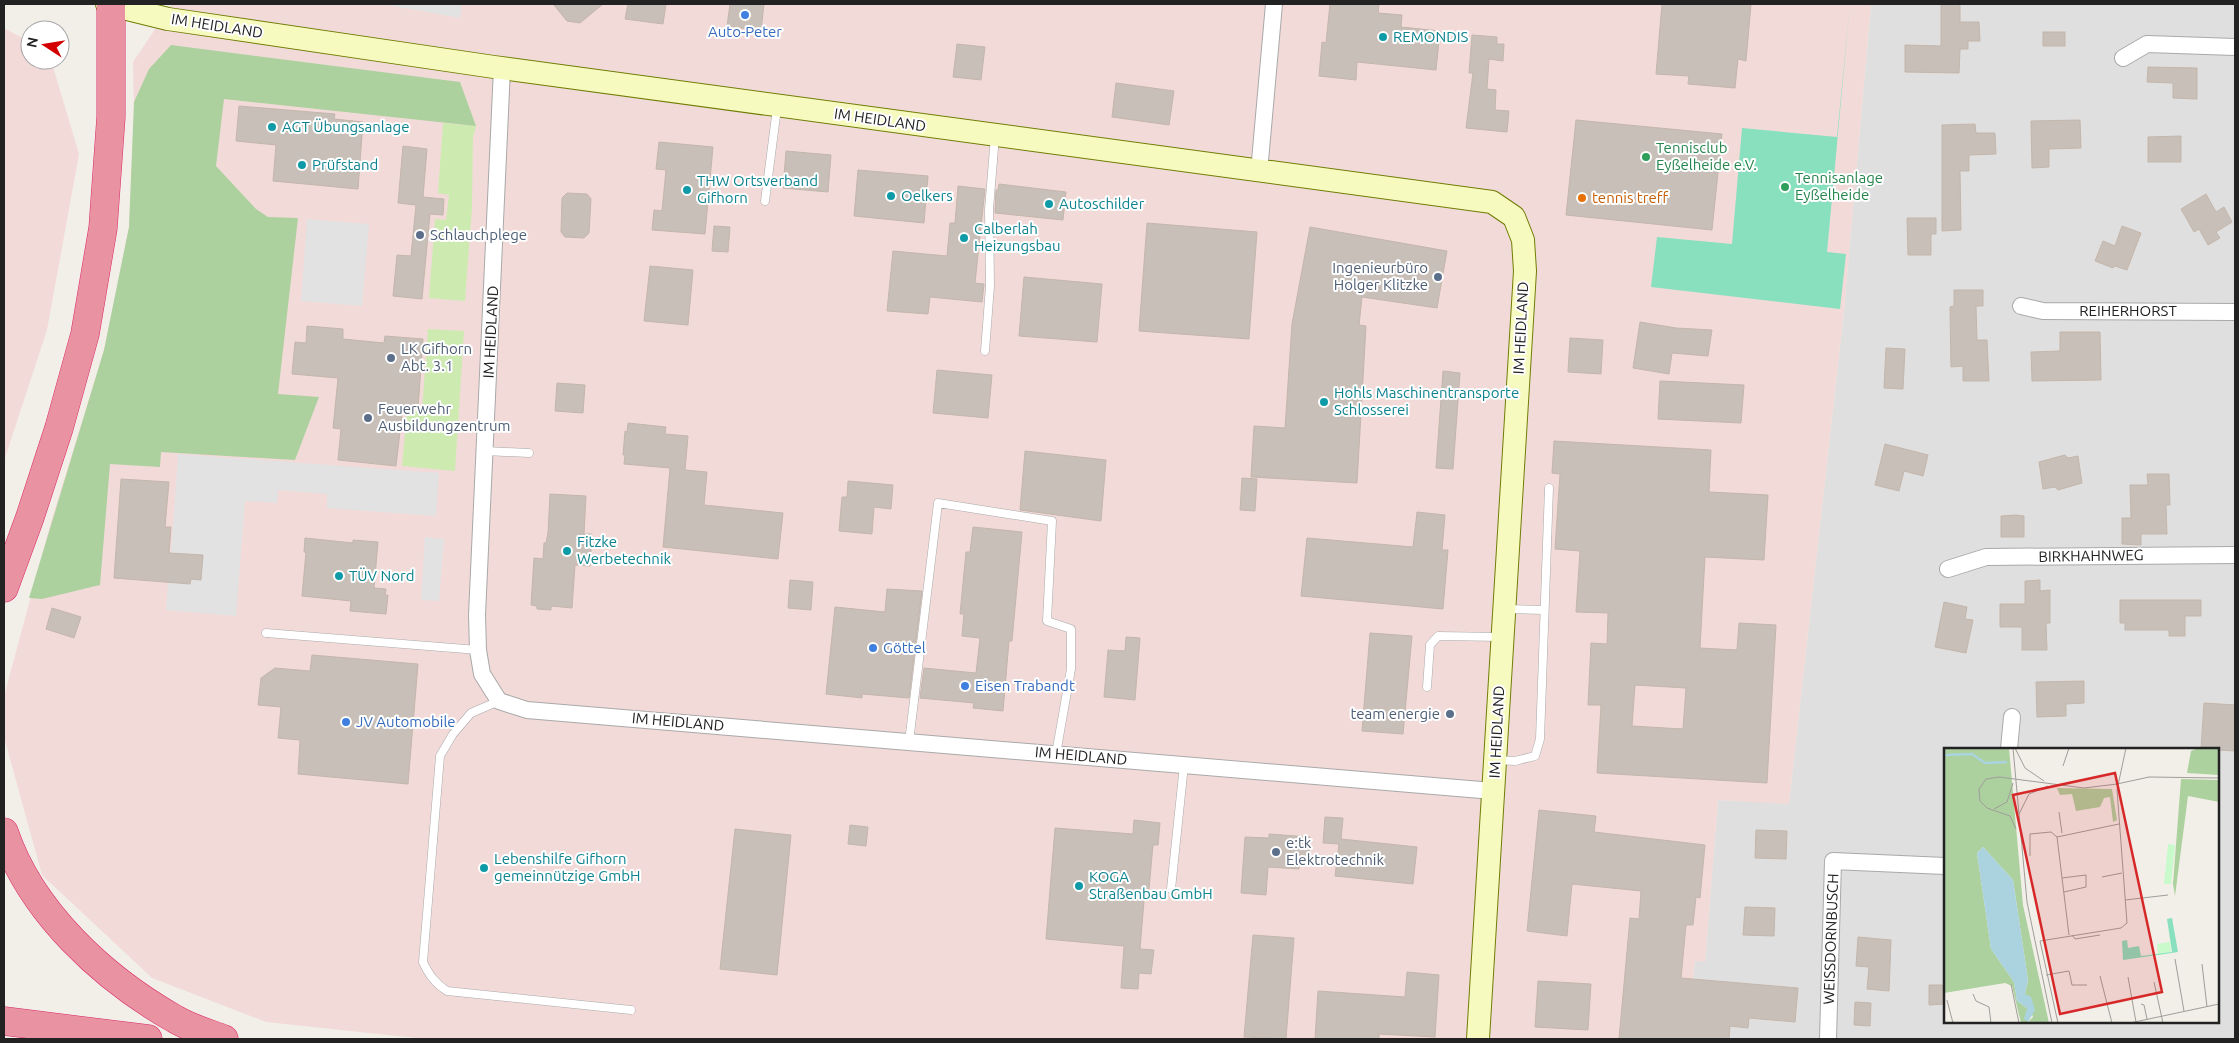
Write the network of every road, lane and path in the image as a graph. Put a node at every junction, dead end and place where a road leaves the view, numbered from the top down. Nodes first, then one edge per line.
1 (110, 4) edge
2 (1274, 4) edge
3 (2235, 46) edge
4 (2123, 58) dead end
5 (502, 68) junction
6 (777, 106) junction
7 (996, 136) junction
8 (1258, 172) junction
9 (765, 201) dead end
10 (2021, 306) dead end
11 (2235, 312) edge
12 (985, 351) dead end
13 (485, 451) junction
14 (528, 453) dead end
15 (1549, 488) dead end
16 (2235, 555) edge
17 (1948, 569) dead end
18 (5, 587) edge
19 (1504, 609) junction
20 (1544, 610) junction
21 (266, 633) dead end
22 (1503, 637) junction
23 (478, 650) junction
24 (1427, 687) dead end
25 (499, 701) junction
26 (2012, 718) dead end
27 (909, 742) junction
28 (2009, 748) edge
29 (1056, 754) junction
30 (1495, 760) junction
31 (1184, 765) junction
32 (1493, 791) junction
33 (4, 832) edge
34 (1944, 866) edge
35 (1171, 889) dead end
36 (631, 1010) dead end
37 (4, 1021) edge
38 (148, 1039) edge
39 (224, 1039) edge
40 (1478, 1039) edge
41 (1828, 1039) edge

1 - 5 street, IM HEIDLAND
1 - 18 highway
2 - 8 street
3 - 4 street
5 - 6 street, IM HEIDLAND
5 - 13 street, IM HEIDLAND
6 - 7 street, IM HEIDLAND
6 - 9 lane
7 - 8 street, IM HEIDLAND
7 - 12 lane
8 - 19 street, IM HEIDLAND
10 - 11 street, REIHERHORST
13 - 14 lane
13 - 23 street, IM HEIDLAND
15 - 20 lane
16 - 17 street, BIRKHAHNWEG
19 - 20 lane
19 - 22 street, IM HEIDLAND
20 - 30 lane
21 - 23 lane
22 - 24 lane
22 - 30 street, IM HEIDLAND
23 - 25 street, IM HEIDLAND
25 - 27 street, IM HEIDLAND
25 - 36 lane
26 - 28 street
27 - 29 street, IM HEIDLAND
27 - 29 lane
29 - 31 street, IM HEIDLAND
30 - 32 street, IM HEIDLAND
31 - 32 street, IM HEIDLAND
31 - 35 lane
32 - 40 street, IM HEIDLAND
33 - 39 highway
34 - 41 street, WEISSDORNBUSCH
37 - 38 highway

